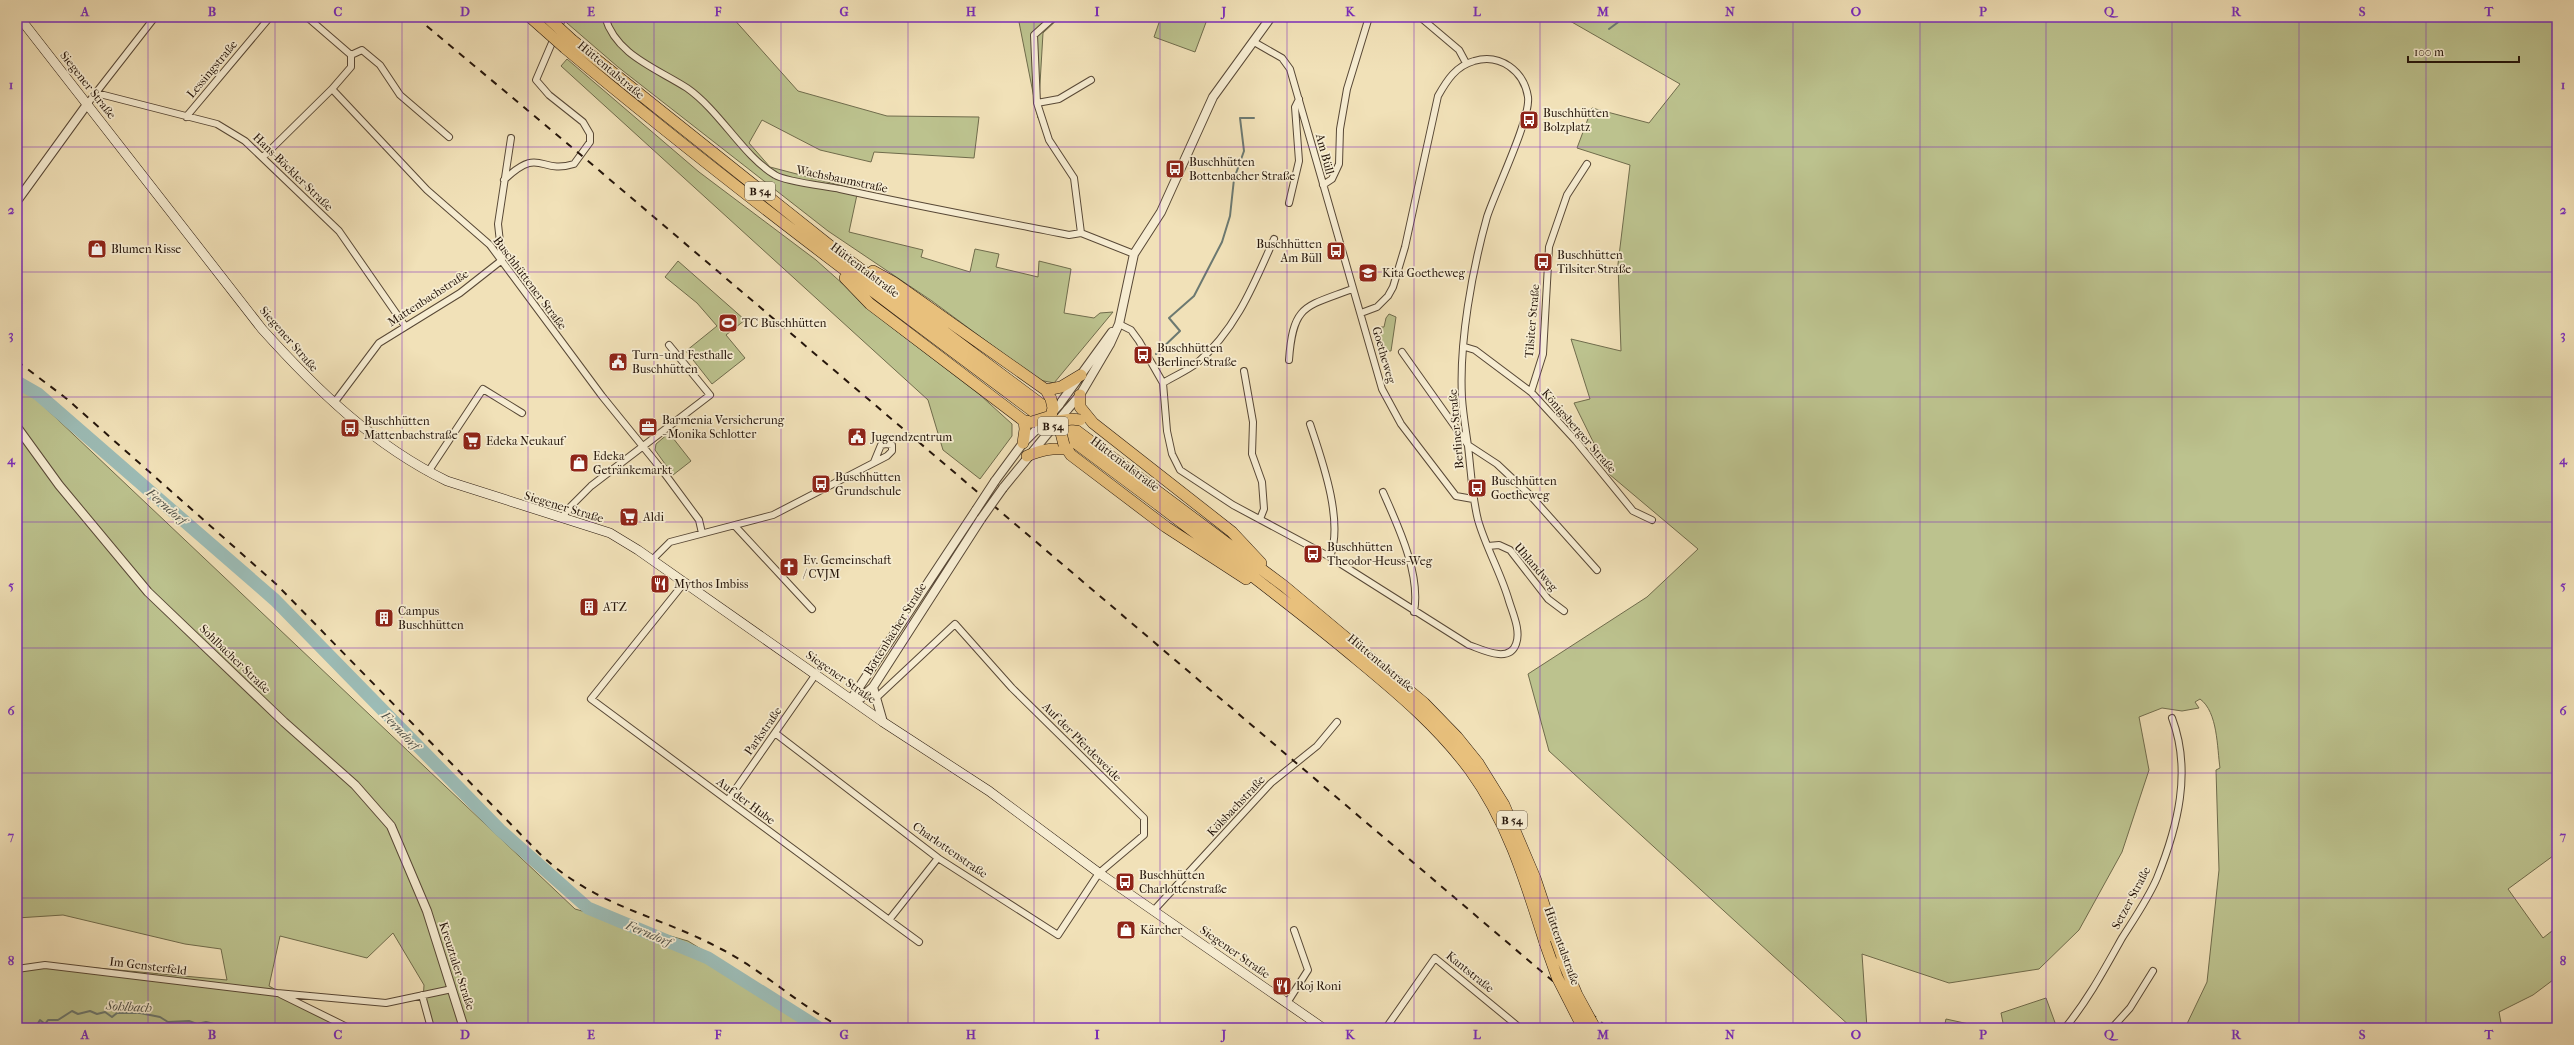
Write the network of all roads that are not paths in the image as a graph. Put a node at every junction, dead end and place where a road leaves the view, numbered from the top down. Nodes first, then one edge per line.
1 (19, 17) edge
2 (155, 17) edge
3 (270, 17) edge
4 (307, 17) edge
5 (530, 17) edge
6 (547, 17) edge
7 (563, 17) edge
8 (605, 17) edge
9 (1054, 17) edge
10 (1271, 17) edge
11 (1369, 17) edge
12 (1420, 17) edge
13 (1254, 42) junction
14 (569, 44) junction
15 (351, 54) junction
16 (1466, 63) junction
17 (1091, 80) dead end
18 (332, 89) junction
19 (96, 93) junction
20 (1299, 99) junction
21 (88, 103) junction
22 (1037, 103) junction
23 (186, 117) junction
24 (449, 137) dead end
25 (511, 138) dead end
26 (263, 156) junction
27 (1587, 164) dead end
28 (504, 180) junction
29 (1322, 185) junction
30 (17, 201) edge
31 (1289, 203) dead end
32 (1081, 234) junction
33 (1274, 239) dead end
34 (839, 253) junction
35 (1134, 254) junction
36 (827, 258) junction
37 (502, 260) junction
38 (1352, 289) junction
39 (1360, 313) junction
40 (1119, 324) junction
41 (405, 326) junction
42 (669, 345) dead end
43 (1465, 347) junction
44 (1402, 352) dead end
45 (1289, 360) dead end
46 (1244, 371) dead end
47 (1081, 375) junction
48 (1162, 382) junction
49 (1531, 392) junction
50 (1080, 395) junction
51 (334, 403) junction
52 (522, 413) dead end
53 (1050, 417) junction
54 (1093, 423) junction
55 (1310, 424) dead end
56 (17, 427) edge
57 (1023, 443) joint
58 (1468, 445) junction
59 (642, 447) junction
60 (1065, 447) junction
61 (1027, 456) junction
62 (874, 462) dead end
63 (428, 472) junction
64 (1383, 492) dead end
65 (1473, 500) junction
66 (562, 518) junction
67 (1260, 519) junction
68 (1652, 520) dead end
69 (735, 526) junction
70 (702, 533) junction
71 (1488, 546) junction
72 (1330, 558) junction
73 (652, 560) junction
74 (1597, 570) dead end
75 (684, 583) junction
76 (1280, 590) junction
77 (812, 609) dead end
78 (1564, 611) dead end
79 (1414, 612) junction
80 (816, 674) junction
81 (873, 686) junction
82 (852, 698) junction
83 (875, 699) junction
84 (2172, 718) dead end
85 (883, 722) junction
86 (1337, 722) dead end
87 (775, 733) junction
88 (728, 800) junction
89 (938, 858) junction
90 (1099, 873) junction
91 (1155, 909) junction
92 (427, 911) joint
93 (889, 920) junction
94 (1294, 930) dead end
95 (920, 942) dead end
96 (17, 969) edge
97 (2153, 971) dead end
98 (452, 989) junction
99 (277, 993) junction
100 (422, 995) junction
101 (1287, 1003) junction
102 (349, 1028) edge
103 (432, 1028) edge
104 (464, 1028) edge
105 (1323, 1028) edge
106 (1386, 1028) edge
107 (1520, 1028) edge
108 (1583, 1028) edge
109 (1595, 1028) edge
110 (2065, 1028) edge
111 (2112, 1028) edge

1 - 21 main road, Siegener Straße
2 - 19 street
3 - 23 street, Lessingstraße
4 - 15 street
5 - 14 highway, Hüttentalstraße / B 54, bridge
6 - 14 highway, Hüttentalstraße / B 54, bridge
7 - 28 street
8 - 32 street, Wachsbaumstraße
9 - 22 street
10 - 13 street, Bottenbacher Straße
11 - 29 street, Am Büll
12 - 16 street
13 - 20 street, Am Büll
13 - 35 street, Bottenbacher Straße
14 - 34 highway, Hüttentalstraße / B 54
14 - 36 highway, Hüttentalstraße / B 54
15 - 18 street
15 - 24 street
16 - 39 street, Berliner Straße
16 - 43 street, Berliner Straße
17 - 22 street
18 - 26 street
18 - 37 street, Buschhüttener Straße
19 - 21 street
19 - 23 street, Hans-Böckler-Straße
20 - 29 street, Am Büll
20 - 31 street
21 - 30 street
21 - 51 main road, Siegener Straße
22 - 32 street
23 - 26 street, Hans-Böckler-Straße
25 - 28 street
26 - 41 street, Hans-Böckler-Straße
27 - 49 street, Tilsiter Straße
28 - 37 street
29 - 38 street, Goetheweg
32 - 35 street, Wachsbaumstraße
33 - 48 street
34 - 53 highway
34 - 76 highway, Hüttentalstraße / B 54
35 - 40 street, Bottenbacher Straße
36 - 53 highway
36 - 76 highway, Hüttentalstraße / B 54
37 - 41 street, Mattenbachstraße
37 - 59 street, Buschhüttener Straße
38 - 39 street, Goetheweg
38 - 45 street
39 - 65 street, Goetheweg
40 - 47 street, Bottenbacher Straße
40 - 48 street, Berliner Straße
40 - 50 street, Bottenbacher Straße
41 - 51 street, Mattenbachstraße
42 - 59 street
43 - 49 street, Königsberger Straße
43 - 58 street, Berliner Straße
44 - 58 street
46 - 67 street
47 - 53 street, Bottenbacher Straße
47 - 53 highway
48 - 67 street, Berliner Straße
49 - 68 street, Königsberger Straße
50 - 53 street, Bottenbacher Straße
50 - 54 highway
51 - 63 main road, Siegener Straße
52 - 63 street
53 - 54 highway, bridge
53 - 57 highway
53 - 60 highway, bridge
53 - 61 street, Bottenbacher Straße
54 - 76 highway
55 - 72 street
56 - 92 street, Sohlbacher Straße
57 - 82 street, Bottenbacher Straße, bridge
58 - 65 street, Berliner Straße
58 - 74 street
59 - 66 street
59 - 70 street, Buschhüttener Straße
60 - 61 highway
60 - 76 highway
61 - 81 street, Bottenbacher Straße, bridge
62 - 69 street
63 - 66 main road, Siegener Straße
64 - 79 street
65 - 71 street, Berliner Straße
66 - 73 main road, Siegener Straße
67 - 72 street, Berliner Straße
69 - 70 street
69 - 77 street
70 - 73 street
71 - 78 street, Uhlandweg
71 - 79 street, Berliner Straße
72 - 79 street, Berliner Straße
73 - 75 main road, Siegener Straße
75 - 80 main road, Siegener Straße
75 - 88 street, Auf der Hube
76 - 108 highway, Hüttentalstraße / B 54, bridge
76 - 109 highway, Hüttentalstraße / B 54, bridge
80 - 82 main road, Siegener Straße
80 - 87 street, Parkstraße
81 - 82 street, Bottenbacher Straße
81 - 83 street
82 - 85 main road, Siegener Straße
83 - 85 street
83 - 90 street, Auf der Pferdeweide
84 - 110 street, Setzer Straße
85 - 90 main road, Siegener Straße
86 - 91 street, Kölsbachstraße
87 - 88 street, Parkstraße
87 - 89 street, Charlottenstraße
88 - 93 street, Auf der Hube
89 - 90 street, Charlottenstraße
89 - 93 street
90 - 91 main road, Siegener Straße
91 - 101 main road, Siegener Straße
92 - 98 street, Kreuztaler Straße
93 - 95 street, Auf der Hube
94 - 101 street
96 - 99 street, Im Gensterfeld
97 - 111 street
98 - 100 street, Im Gensterfeld
98 - 104 street, Kreuztaler Straße
99 - 100 street, Im Gensterfeld
99 - 102 street, Im Gensterfeld
100 - 103 street
101 - 105 main road, Siegener Straße
106 - 107 street, Kantstraße

